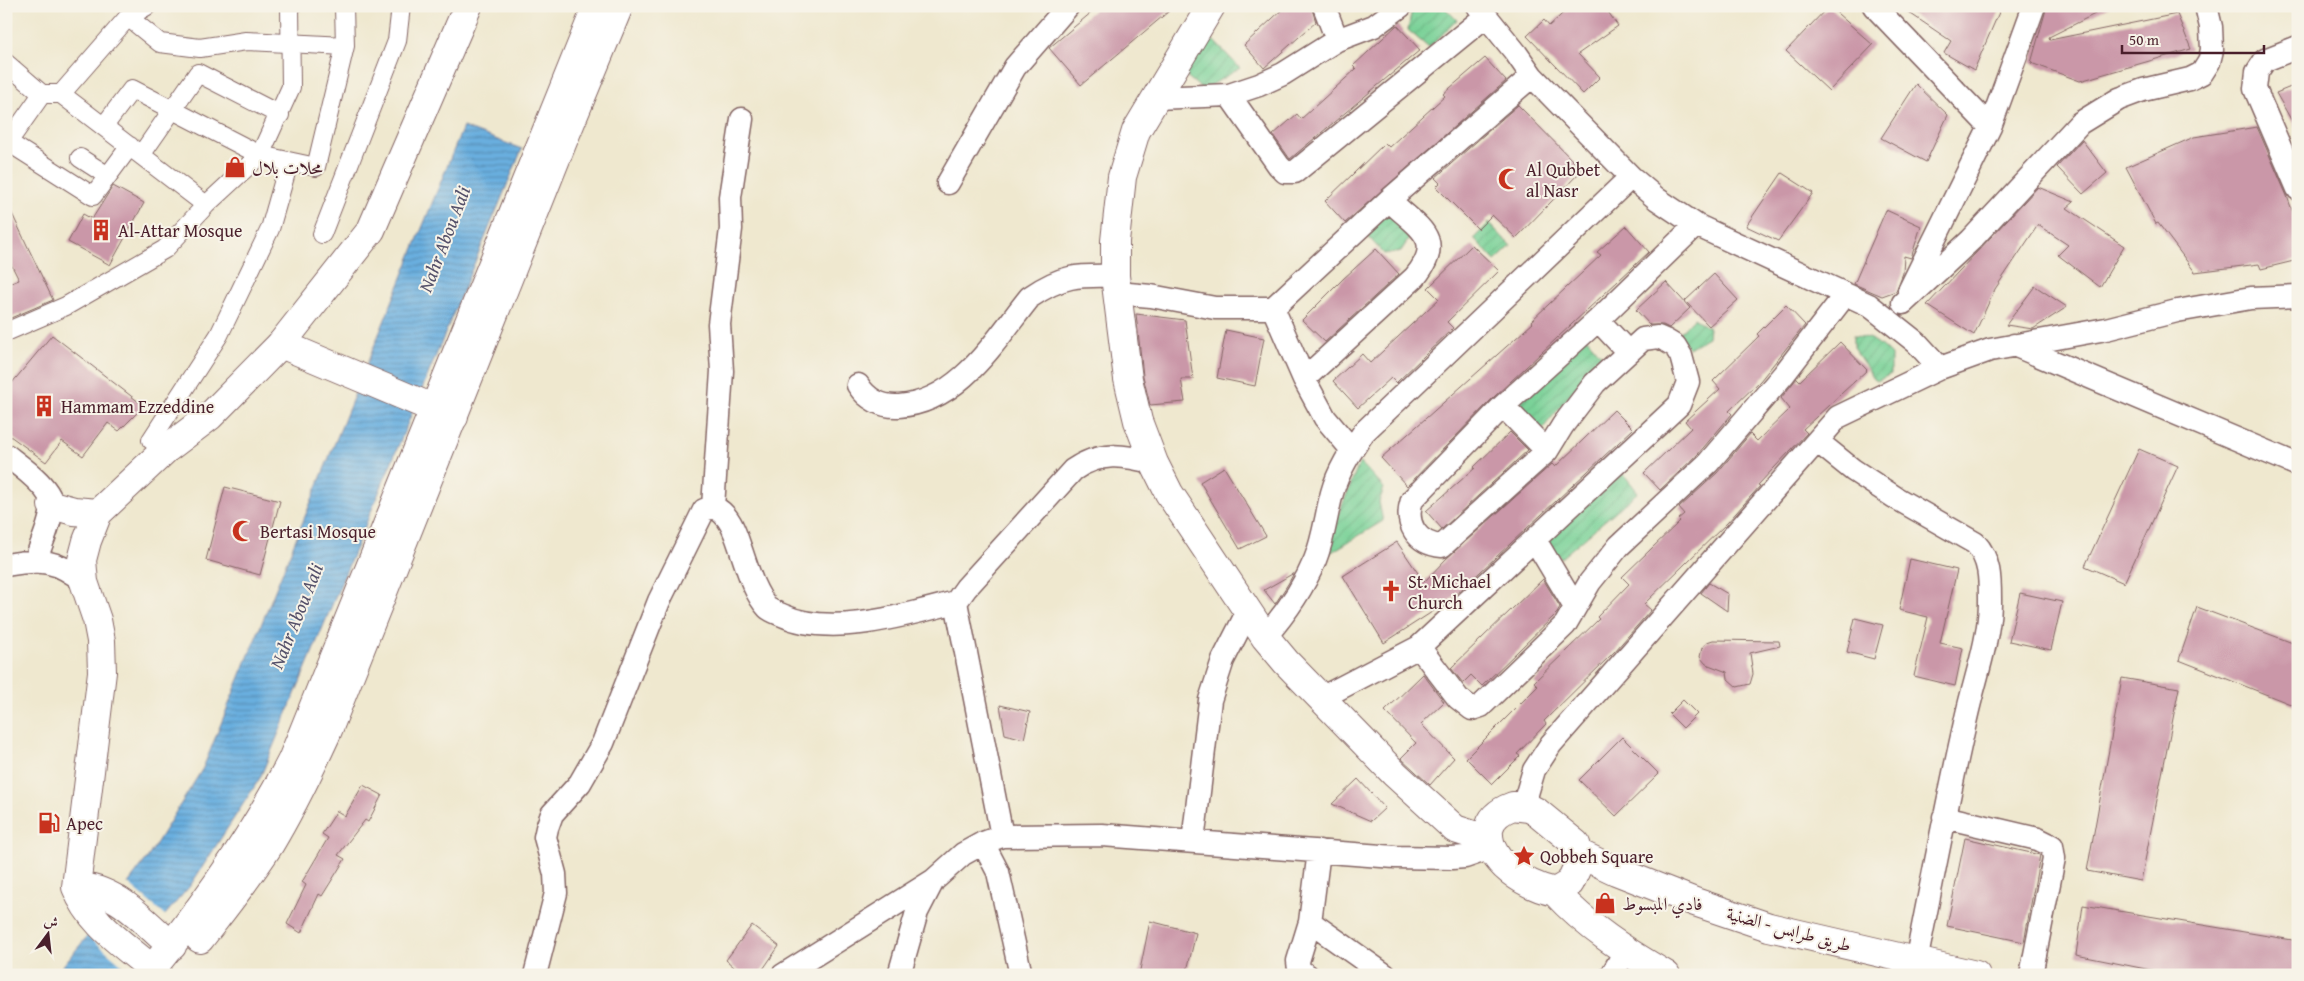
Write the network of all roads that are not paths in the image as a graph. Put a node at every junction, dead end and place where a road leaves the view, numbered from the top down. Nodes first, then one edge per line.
1 (147, 6) edge
2 (290, 6) edge
3 (344, 6) edge
4 (400, 6) edge
5 (468, 6) edge
6 (597, 6) edge
7 (619, 6) edge
8 (1068, 6) edge
9 (1211, 6) edge
10 (1324, 6) edge
11 (1401, 6) edge
12 (1874, 6) edge
13 (2034, 6) edge
14 (2206, 6) edge
15 (1482, 11) edge
16 (128, 17) junction
17 (1337, 40) junction
18 (291, 43) junction
19 (346, 46) junction
20 (2298, 47) edge
21 (6, 63) edge
22 (1532, 76) junction
23 (42, 94) junction
24 (61, 94) junction
25 (1228, 94) junction
26 (1156, 98) junction
27 (172, 110) junction
28 (280, 115) junction
29 (742, 119) dead end
30 (104, 126) junction
31 (1990, 128) junction
32 (7, 143) edge
33 (136, 150) junction
34 (260, 155) junction
35 (80, 158) dead end
36 (289, 162) junction
37 (108, 176) junction
38 (1631, 177) junction
39 (948, 183) dead end
40 (2298, 189) edge
41 (1389, 200) junction
42 (206, 205) junction
43 (1696, 225) junction
44 (322, 234) dead end
45 (1116, 285) junction
46 (1845, 295) junction
47 (2298, 296) edge
48 (1273, 308) junction
49 (1898, 313) junction
50 (1598, 320) junction
51 (6, 332) edge
52 (280, 344) junction
53 (2014, 345) junction
54 (1628, 352) junction
55 (1940, 368) junction
56 (1304, 379) junction
57 (858, 384) dead end
58 (1503, 406) junction
59 (436, 409) junction
60 (1817, 441) junction
61 (164, 450) junction
62 (1352, 450) junction
63 (1547, 451) junction
64 (6, 455) edge
65 (1154, 463) junction
66 (2298, 465) edge
67 (52, 505) junction
68 (713, 507) junction
69 (98, 513) junction
70 (1535, 540) junction
71 (36, 560) junction
72 (6, 565) edge
73 (84, 582) junction
74 (956, 602) junction
75 (1575, 607) junction
76 (1248, 611) junction
77 (1266, 637) junction
78 (1419, 647) junction
79 (1321, 698) junction
80 (1523, 807) junction
81 (1944, 817) junction
82 (993, 839) junction
83 (1194, 842) junction
84 (1490, 844) junction
85 (1319, 852) junction
86 (1580, 854) junction
87 (934, 880) junction
88 (76, 887) junction
89 (1555, 892) junction
90 (1310, 922) junction
91 (165, 940) junction
92 (1625, 951) junction
93 (1916, 962) junction
94 (152, 969) edge
95 (534, 975) edge
96 (784, 975) edge
97 (899, 975) edge
98 (1021, 975) edge
99 (1307, 975) edge
100 (1385, 975) edge
101 (1612, 975) edge
102 (1666, 975) edge
103 (1976, 975) edge
104 (2031, 975) edge

1 - 16 street
2 - 18 street
3 - 19 street
4 - 44 street
5 - 52 main road
6 - 59 main road
7 - 59 main road
8 - 39 street
9 - 26 main road
10 - 17 street
11 - 17 street
12 - 31 street
13 - 31 street
14 - 49 street
15 - 22 street
15 - 25 street
16 - 18 street
16 - 24 street
17 - 25 street
18 - 19 street
18 - 28 street
19 - 36 street
20 - 40 street
21 - 23 street
22 - 38 street
22 - 41 street
23 - 24 street
23 - 32 street
24 - 30 street
25 - 26 street
26 - 45 main road
27 - 28 street
27 - 30 street
27 - 33 street
27 - 34 street
28 - 34 street
29 - 68 street
30 - 33 street
31 - 49 street
32 - 37 street
33 - 37 street
33 - 42 street
34 - 36 street
34 - 42 street
35 - 37 street
36 - 61 street
38 - 43 street
38 - 62 street
41 - 48 street
41 - 56 street
42 - 51 street
43 - 46 street
43 - 50 street
45 - 48 street
45 - 57 street
45 - 65 main road
46 - 49 street
46 - 75 street
47 - 53 street
48 - 56 street
49 - 55 street
50 - 54 street
50 - 58 street
52 - 59 main road
52 - 61 main road
53 - 55 street
53 - 66 street
54 - 63 street
54 - 70 street
55 - 60 street
56 - 62 street
58 - 63 street
58 - 63 street
59 - 91 main road
59 - 94 main road
60 - 80 street
60 - 81 street
61 - 69 main road
62 - 77 street
64 - 67 street
65 - 74 street
65 - 76 main road
67 - 69 main road
67 - 71 street
68 - 74 street
68 - 95 street
69 - 73 main road
70 - 75 street
70 - 78 street
71 - 72 street
71 - 73 street
73 - 88 main road
74 - 82 street
75 - 78 street
76 - 77 main road
76 - 83 street
77 - 79 main road
78 - 79 street
79 - 84 main road
80 - 84 main road
80 - 86 main road
81 - 93 street
81 - 104 street
82 - 83 street
82 - 87 street
82 - 98 street
83 - 85 street
84 - 85 street
84 - 89 main road
85 - 90 street
86 - 89 main road
86 - 93 main road, طريق طرابس - الضنية
87 - 96 street
87 - 97 street
88 - 91 main road
88 - 94 main road
89 - 92 main road
90 - 99 street
90 - 100 street
91 - 94 main road
92 - 101 street
92 - 102 main road
93 - 103 main road, طريق طرابس - الضنية

